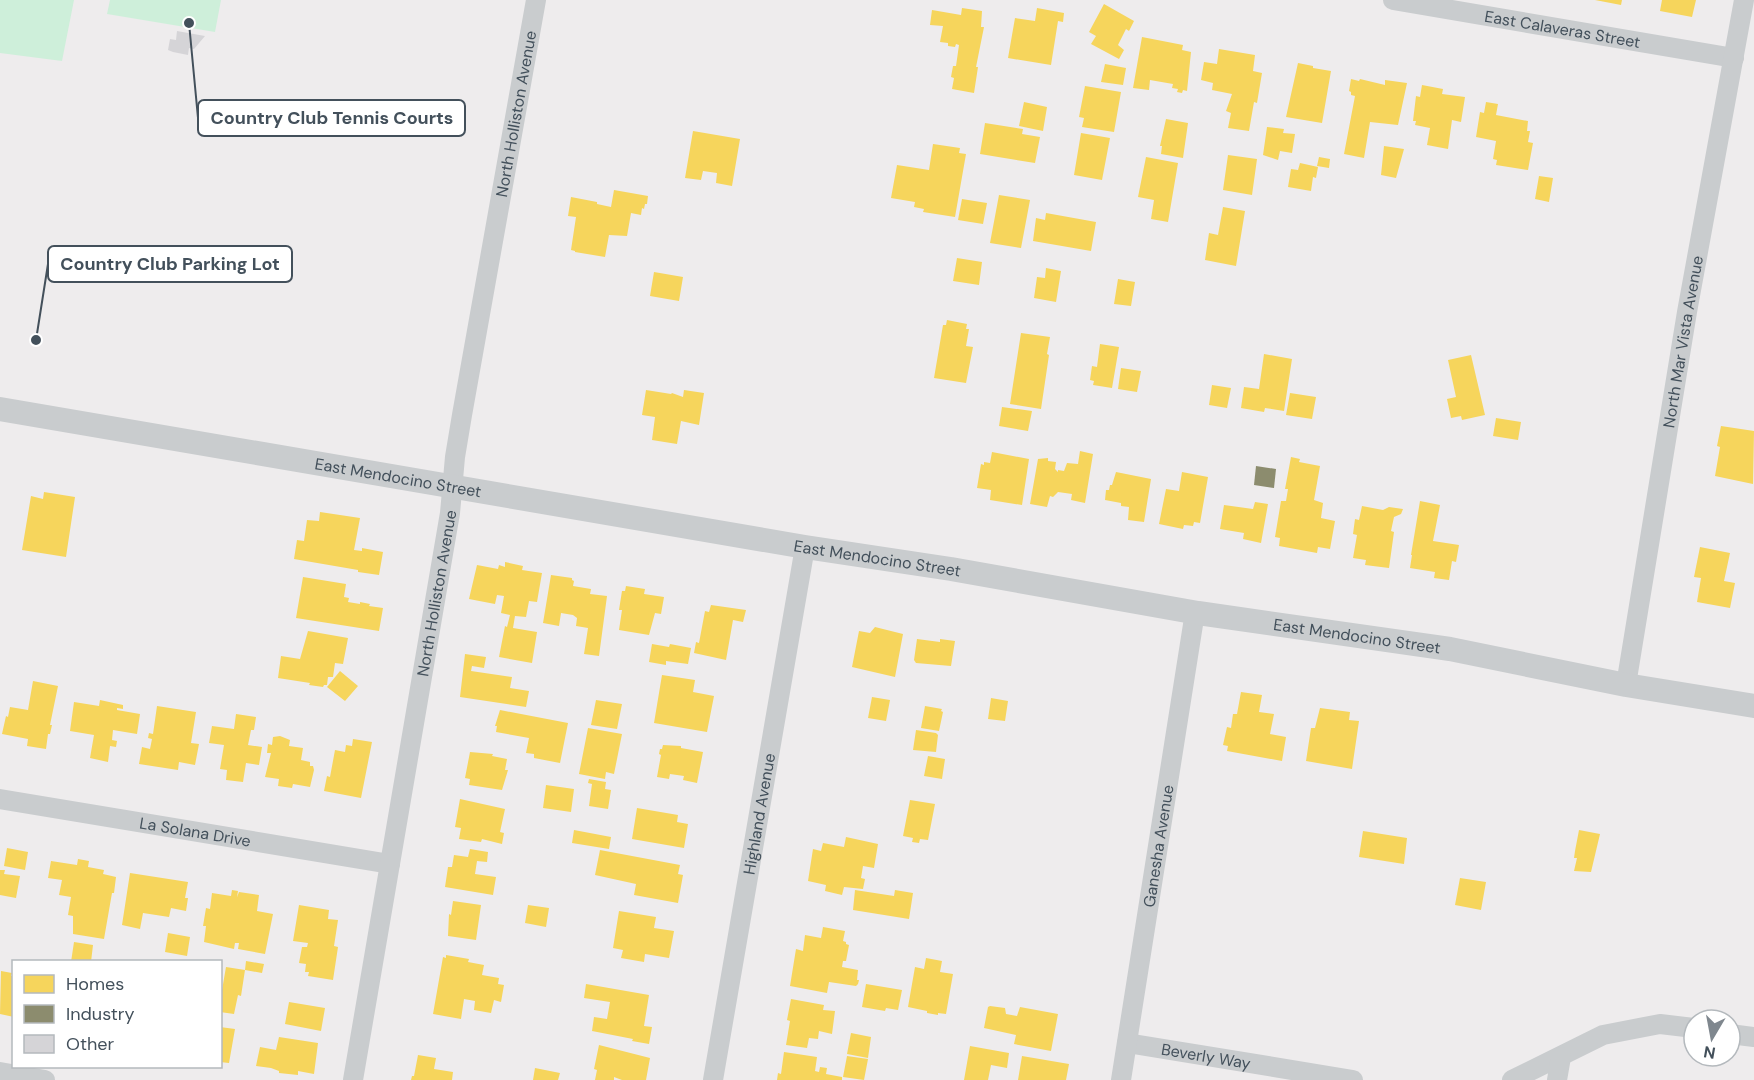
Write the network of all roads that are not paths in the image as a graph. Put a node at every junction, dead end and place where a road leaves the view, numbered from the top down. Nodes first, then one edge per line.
1 (536, 0) edge
2 (1393, 0) edge
3 (1744, 0) edge
4 (1734, 57) junction
5 (0, 409) edge
6 (452, 486) junction
7 (805, 547) junction
8 (1195, 612) junction
9 (1626, 685) junction
10 (1754, 706) edge
11 (0, 799) edge
12 (390, 864) junction
13 (1682, 1026) edge
14 (1127, 1043) junction
15 (1561, 1057) junction
16 (0, 1072) edge
17 (45, 1080) edge
18 (353, 1080) edge
19 (713, 1080) edge
20 (1121, 1080) edge
21 (1353, 1080) edge
22 (1512, 1080) edge
23 (1557, 1080) edge

1 - 6 street, North Holliston Avenue
2 - 4 street, East Calaveras Street
3 - 4 street, North Mar Vista Avenue
4 - 9 street, North Mar Vista Avenue
5 - 6 street, East Mendocino Street
6 - 7 street, East Mendocino Street
6 - 12 street, North Holliston Avenue
7 - 8 street, East Mendocino Street
7 - 19 street, Highland Avenue
8 - 9 street, East Mendocino Street
8 - 14 street, Ganesha Avenue
9 - 10 street, East Mendocino Street
11 - 12 street, La Solana Drive
12 - 18 street, North Holliston Avenue
13 - 15 street
14 - 20 street, Ganesha Avenue
14 - 21 street, Beverly Way
15 - 22 street
15 - 23 street
16 - 17 street

